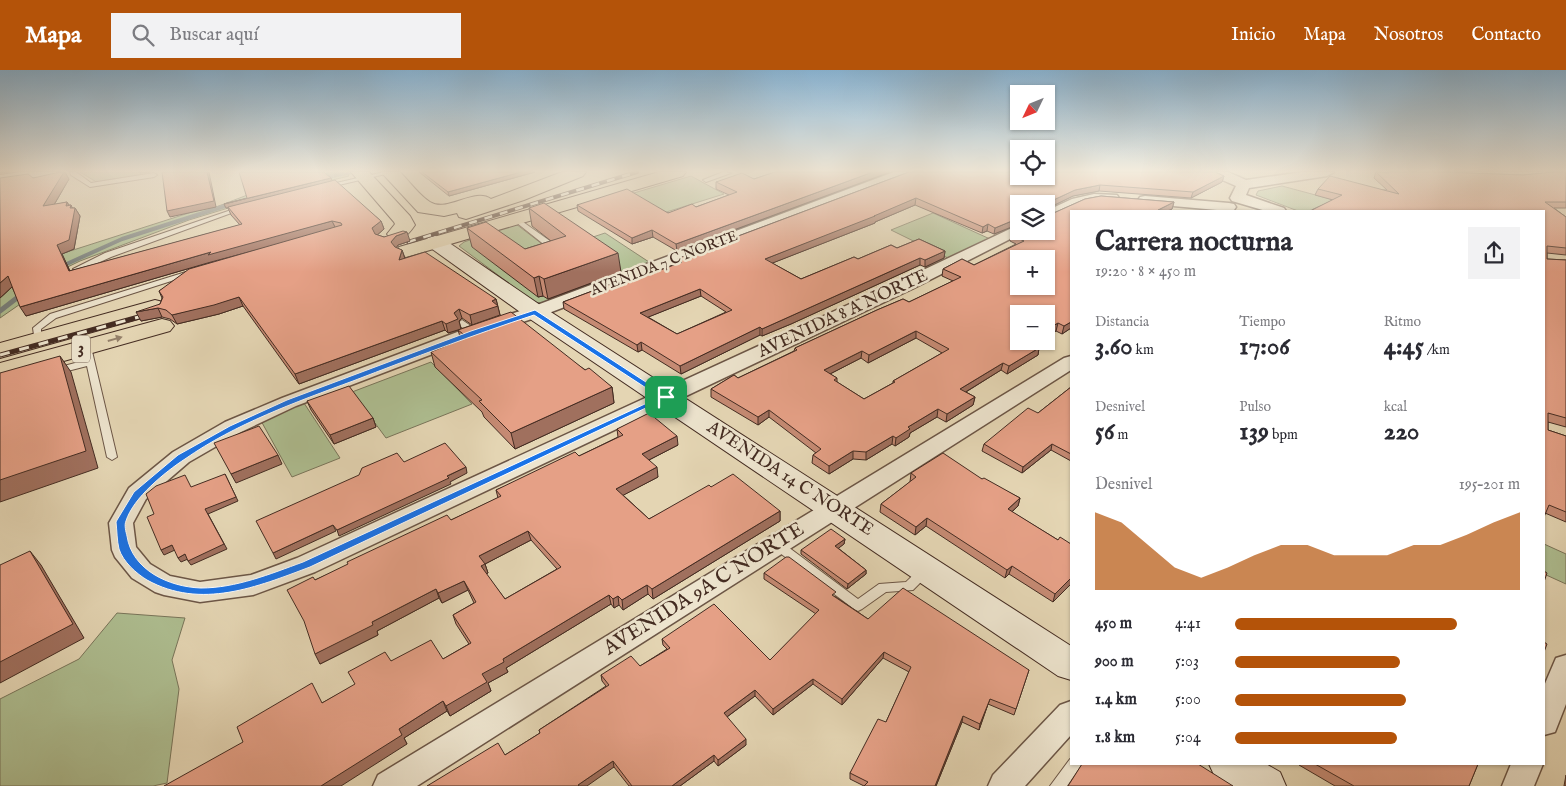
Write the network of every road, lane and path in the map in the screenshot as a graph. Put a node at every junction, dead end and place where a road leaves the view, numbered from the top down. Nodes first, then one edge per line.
1 (390, 205) edge
2 (422, 205) edge
3 (468, 205) edge
4 (491, 205) edge
5 (558, 205) edge
6 (817, 205) edge
7 (1068, 205) edge
8 (1257, 205) edge
9 (248, 207) edge
10 (1274, 210) edge
11 (1055, 212) edge
12 (514, 218) junction
13 (1010, 234) edge
14 (396, 241) junction
15 (435, 242) junction
16 (554, 248) edge
17 (77, 270) edge
18 (199, 272) edge
19 (535, 312) junction
20 (468, 328) joint
21 (38, 340) junction
22 (0, 351) edge
23 (88, 354) junction
24 (1070, 363) edge
25 (0, 371) edge
26 (45, 374) edge
27 (666, 397) junction
28 (112, 457) dead end
29 (834, 508) junction
30 (776, 544) junction
31 (927, 570) junction
32 (1070, 664) edge
33 (1566, 668) edge
34 (1070, 715) edge
35 (1545, 720) edge
36 (1074, 765) edge
37 (1231, 765) edge
38 (1527, 765) edge
39 (388, 786) edge
40 (1004, 786) edge
41 (1058, 786) edge
42 (1266, 786) edge
43 (1518, 786) edge

1 - 14 main road
2 - 3 main road
4 - 14 main road
5 - 12 main road
6 - 19 street, AVENIDA 7 C NORTE
7 - 11 street
8 - 10 street
9 - 17 lane
12 - 15 main road
12 - 16 lane
13 - 27 street, AVENIDA 8 A NORTE
14 - 15 main road
15 - 19 street, AVENIDA 14 C NORTE
18 - 21 lane
19 - 20 street, AVENIDA 7 C NORTE
19 - 27 street, AVENIDA 14 C NORTE
20 - 27 street, AVENIDA 8 A NORTE
21 - 22 main road, 3
23 -> 21 main road, 3
23 - 25 main road, 3
23 - 26 lane
23 - 28 lane
24 - 29 street, AVENIDA 9A C NORTE
27 - 29 street, AVENIDA 14 C NORTE
29 - 30 street, AVENIDA 9A C NORTE
29 - 31 street, AVENIDA 14 C NORTE
30 - 31 lane
30 - 39 street, AVENIDA 9A C NORTE
31 - 32 street, AVENIDA 14 C NORTE
33 - 35 street
34 - 40 street
36 - 41 lane
37 - 42 street
38 - 43 street

